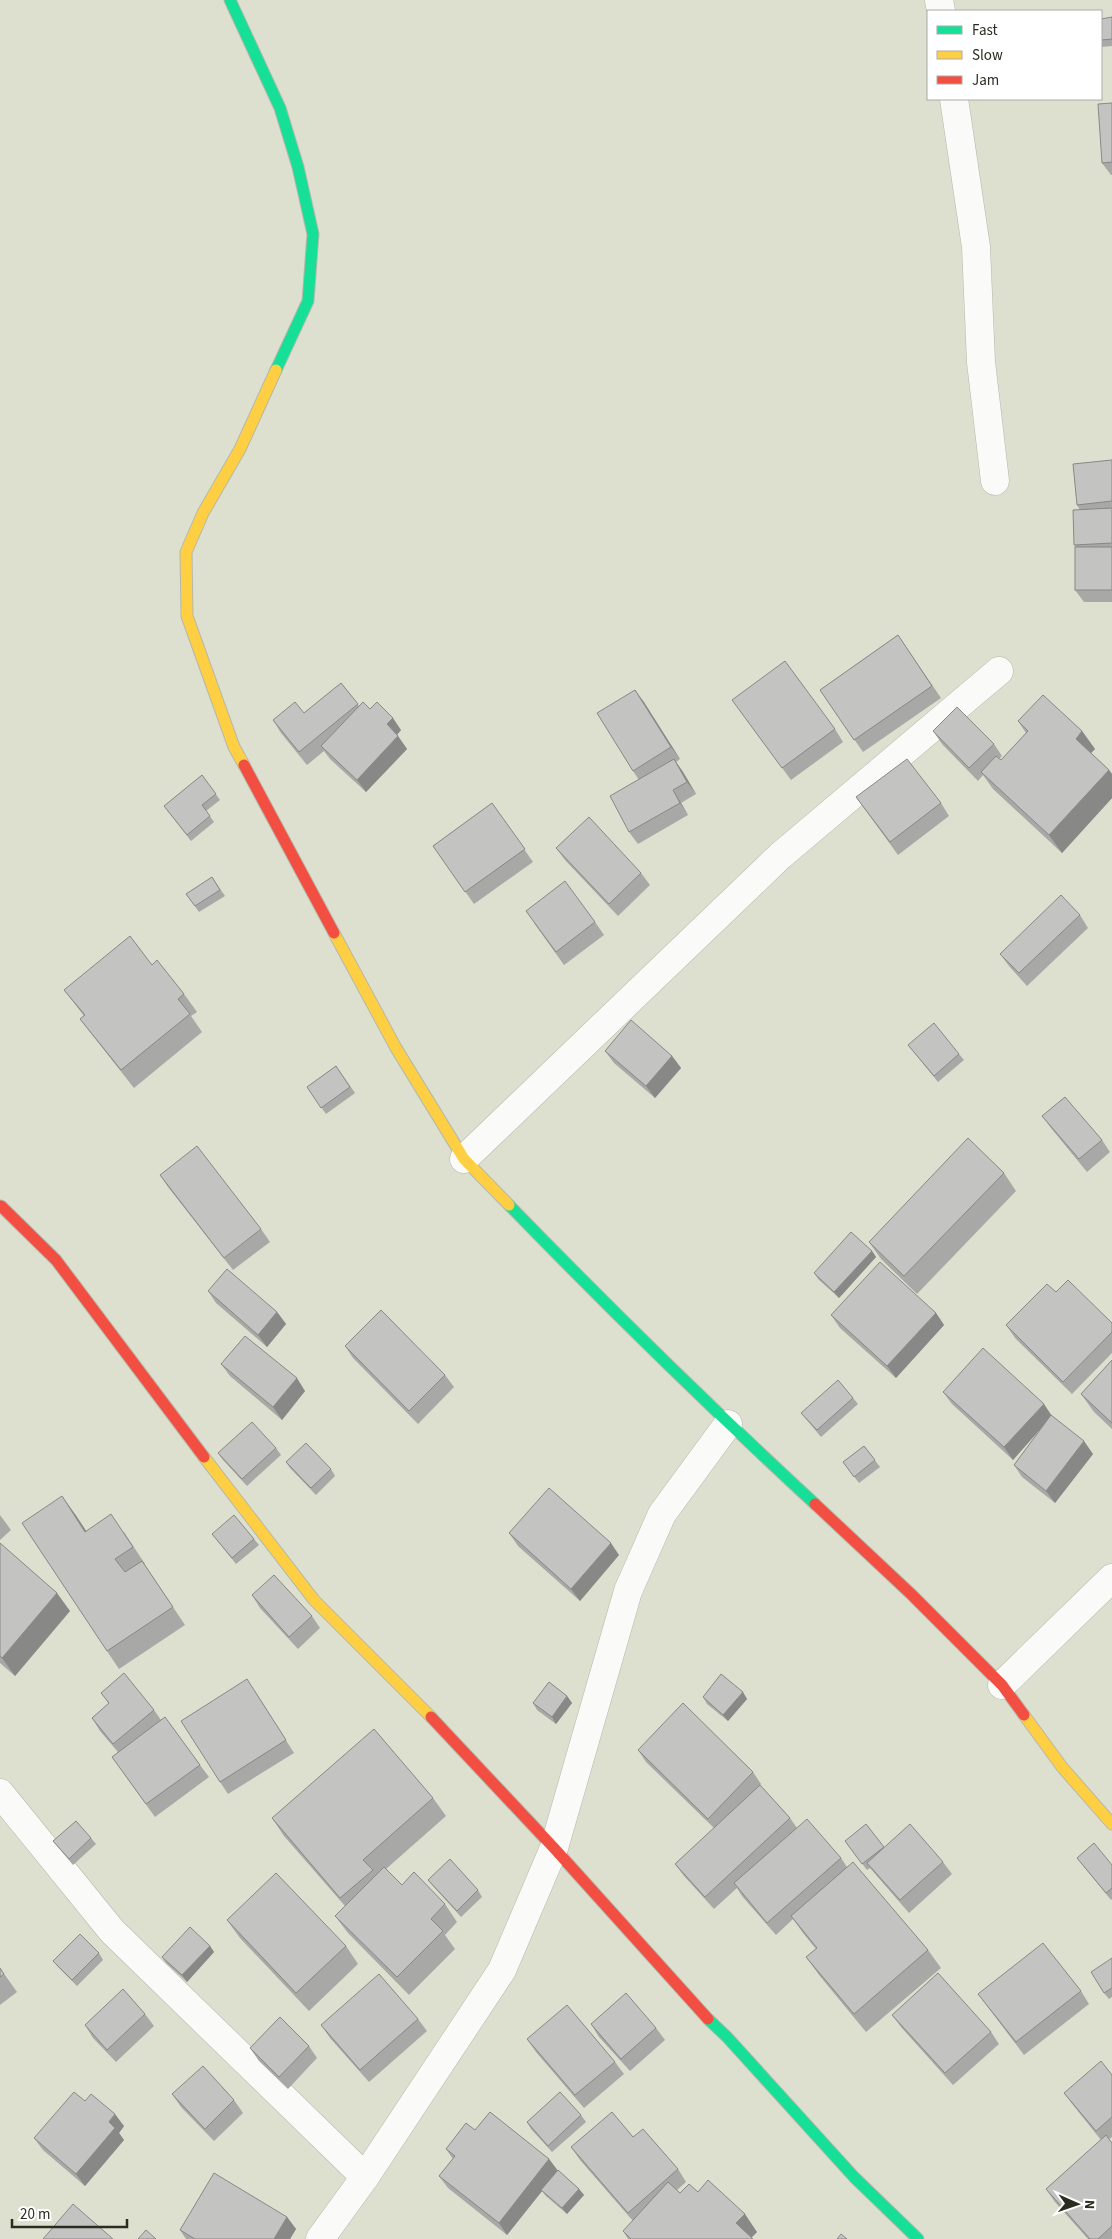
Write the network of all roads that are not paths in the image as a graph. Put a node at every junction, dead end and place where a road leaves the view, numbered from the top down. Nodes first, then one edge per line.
1 (230, 0) edge
2 (954, 100) edge
3 (995, 481) dead end
4 (1000, 671) dead end
5 (464, 1160) junction
6 (1, 1206) edge
7 (728, 1424) junction
8 (1112, 1578) edge
9 (1002, 1684) junction
10 (0, 1793) edge
11 (1112, 1824) edge
12 (554, 1848) junction
13 (365, 2178) junction
14 (320, 2239) edge
15 (918, 2239) edge

1 - 5 street
2 - 3 street
4 - 5 street
5 - 7 street
6 - 12 street
7 - 9 street
7 - 12 street
8 - 9 street
9 - 11 street
10 - 13 street
12 - 13 street
12 - 15 street
13 - 14 street

